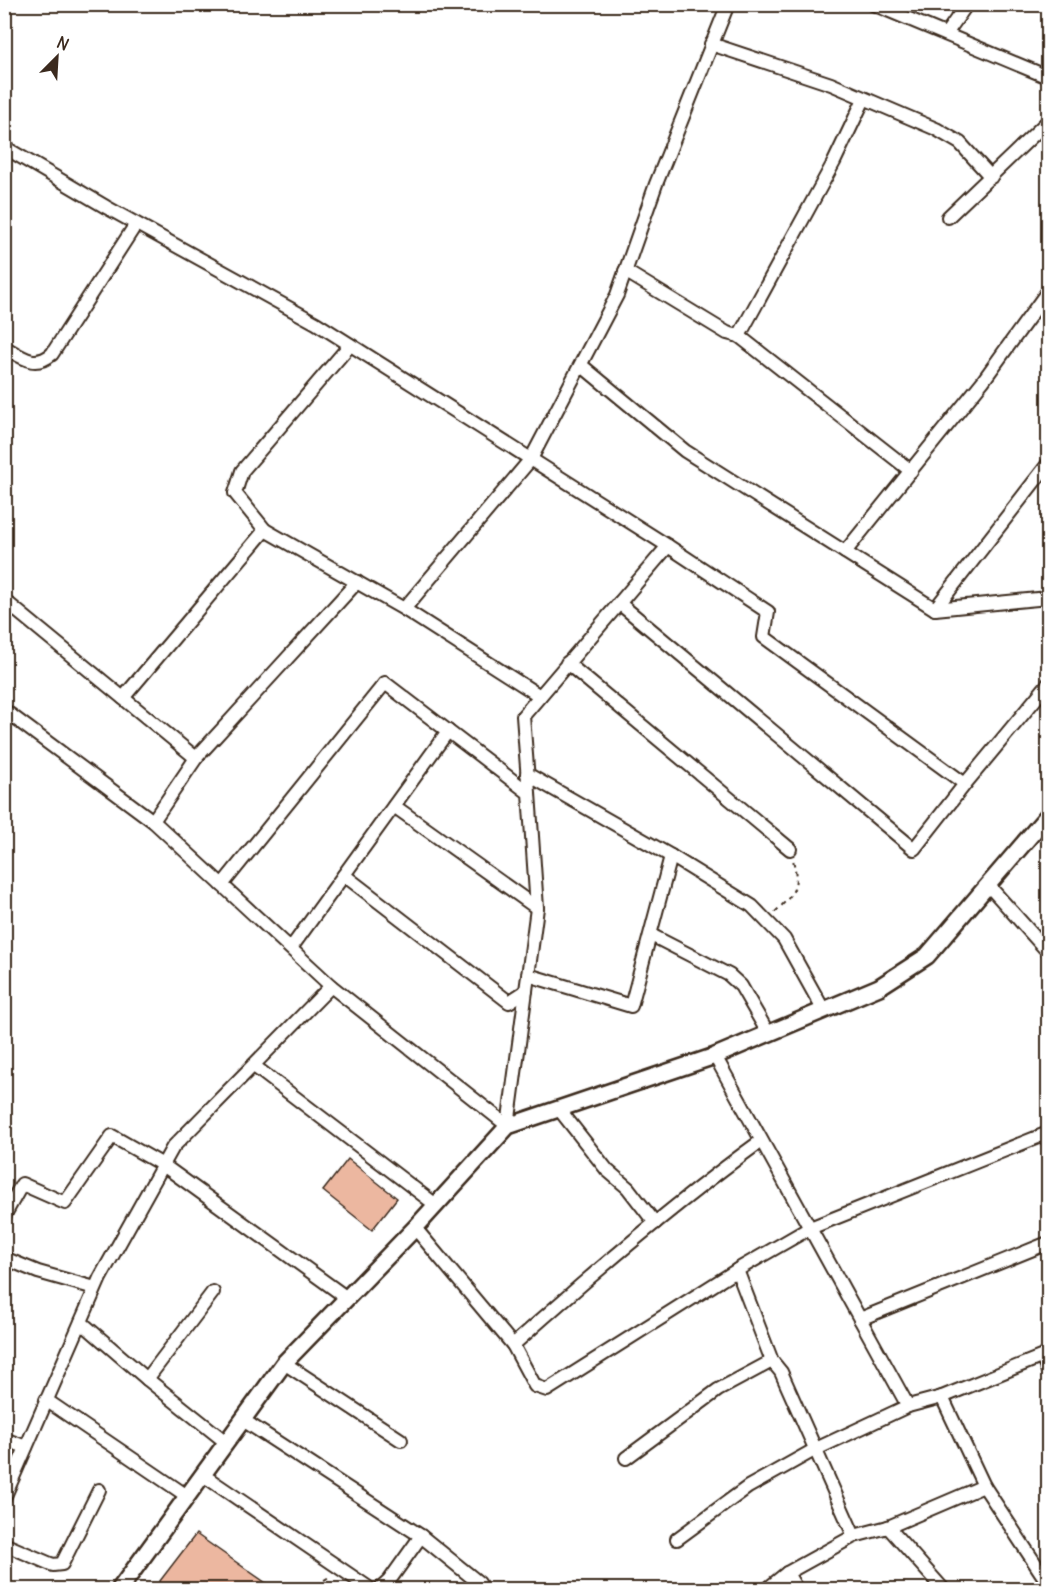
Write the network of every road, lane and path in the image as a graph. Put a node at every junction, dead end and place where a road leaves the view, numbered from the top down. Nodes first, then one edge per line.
1 (728, 4) edge
2 (873, 4) edge
3 (967, 4) edge
4 (946, 34) junction
5 (711, 44) junction
6 (1048, 77) edge
7 (864, 99) junction
8 (1048, 121) edge
9 (4, 147) edge
10 (991, 177) junction
11 (948, 217) dead end
12 (136, 224) junction
13 (625, 271) junction
14 (1048, 291) edge
15 (739, 336) junction
16 (350, 345) junction
17 (4, 347) edge
18 (581, 364) junction
19 (531, 459) junction
20 (1048, 464) edge
21 (912, 471) junction
22 (265, 530) junction
23 (668, 546) junction
24 (846, 552) junction
25 (357, 582) junction
26 (1048, 598) edge
27 (7, 602) edge
28 (619, 603) junction
29 (404, 609) junction
30 (936, 609) junction
31 (4, 618) edge
32 (567, 663) junction
33 (1048, 684) edge
34 (540, 696) junction
35 (123, 698) junction
36 (4, 710) edge
37 (448, 731) junction
38 (196, 758) junction
39 (527, 774) junction
40 (965, 784) junction
41 (529, 793) junction
42 (393, 806) junction
43 (1048, 814) edge
44 (153, 821) junction
45 (790, 849) joint
46 (671, 856) junction
47 (344, 875) junction
48 (222, 885) junction
49 (989, 886) junction
50 (537, 908) junction
51 (766, 921) junction
52 (651, 935) junction
53 (291, 948) junction
54 (1048, 952) edge
55 (528, 975) junction
56 (331, 986) junction
57 (526, 991) junction
58 (824, 1011) junction
59 (768, 1033) junction
60 (715, 1056) junction
61 (254, 1066) junction
62 (559, 1109) junction
63 (508, 1126) junction
64 (1048, 1133) edge
65 (762, 1140) junction
66 (163, 1165) junction
67 (436, 1205) junction
68 (4, 1216) edge
69 (655, 1223) junction
70 (415, 1228) junction
71 (810, 1228) junction
72 (1048, 1243) edge
73 (4, 1257) edge
74 (737, 1270) junction
75 (95, 1288) junction
76 (213, 1292) dead end
77 (347, 1298) junction
78 (860, 1319) junction
79 (81, 1322) junction
80 (513, 1345) junction
81 (1045, 1356) edge
82 (772, 1361) junction
83 (284, 1363) junction
84 (1048, 1371) edge
85 (147, 1379) junction
86 (942, 1397) junction
87 (46, 1400) junction
88 (908, 1406) junction
89 (243, 1419) junction
90 (4, 1439) edge
91 (401, 1440) dead end
92 (227, 1443) junction
93 (26, 1447) junction
94 (816, 1449) junction
95 (626, 1458) dead end
96 (202, 1475) junction
97 (984, 1486) junction
98 (99, 1490) dead end
99 (187, 1496) junction
100 (4, 1498) edge
101 (888, 1527) junction
102 (421, 1536) junction
103 (854, 1536) junction
104 (677, 1539) dead end
105 (4, 1544) edge
106 (338, 1566) junction
107 (787, 1573) junction
108 (1048, 1583) edge
109 (119, 1590) edge
110 (309, 1590) edge
111 (372, 1590) edge
112 (379, 1590) edge
113 (483, 1590) edge
114 (766, 1590) edge
115 (797, 1590) edge
116 (944, 1590) edge

1 - 5 street
2 - 4 street
3 - 4 street
4 - 6 street
5 - 7 street
5 - 13 street
7 - 10 street
7 - 15 street
8 - 10 street
9 - 12 street
10 - 11 street
12 - 16 street
12 - 17 street
13 - 15 street
13 - 18 street
14 - 21 street
15 - 21 street
16 - 19 street
16 - 22 street
18 - 19 street
18 - 24 street
19 - 23 street
19 - 29 street
20 - 30 street
21 - 24 street
22 - 25 street
22 - 35 street
23 - 28 street
23 - 40 street
24 - 30 street
25 - 29 street
25 - 38 street
26 - 30 street
27 - 31 street
27 - 35 street
28 - 32 street
28 - 40 street
29 - 34 street
32 - 34 street
32 - 45 street
33 - 40 street
34 - 39 street
35 - 38 street
36 - 44 street
37 - 41 street
37 - 42 street
37 - 48 street
38 - 44 street
39 - 41 street
39 - 46 street
41 - 50 street
42 - 47 street
42 - 50 street
43 - 49 street
44 - 48 street
45 - 51 path
46 - 51 street
46 - 52 street
47 - 53 street
47 - 57 street
48 - 53 street
49 - 54 street
49 - 58 street
50 - 55 street
51 - 58 street
52 - 55 street
52 - 59 street
53 - 56 street
55 - 57 street
56 - 61 street
56 - 63 street
57 - 63 street
58 - 59 street
59 - 60 street
60 - 62 street
60 - 65 street
61 - 66 street
61 - 67 street
62 - 63 street
62 - 69 street
63 - 67 street
64 - 71 street
65 - 69 street
65 - 71 street
66 - 68 street
66 - 75 street
66 - 77 street
67 - 70 street
69 - 80 street
70 - 77 street
70 - 80 street
71 - 74 street
71 - 78 street
72 - 78 street
73 - 75 street
74 - 80 street
74 - 82 street
75 - 79 street
76 - 85 street
77 - 83 street
78 - 88 street
79 - 85 street
79 - 87 street
81 - 84 street
81 - 86 street
82 - 94 street
82 - 95 street
83 - 89 street
83 - 91 street
85 - 92 street
86 - 88 street
86 - 97 street
87 - 93 street
87 - 99 street
88 - 94 street
89 - 92 street
89 - 102 street
90 - 93 street
92 - 96 street
93 - 100 street
94 - 103 street
94 - 104 street
96 - 99 street
96 - 106 street
97 - 101 street
97 - 108 street
98 - 105 street
99 - 109 street
101 - 103 street
101 - 116 street
102 - 112 street
102 - 113 street
103 - 107 street
106 - 110 path
106 - 111 street
107 - 114 street
107 - 115 street

